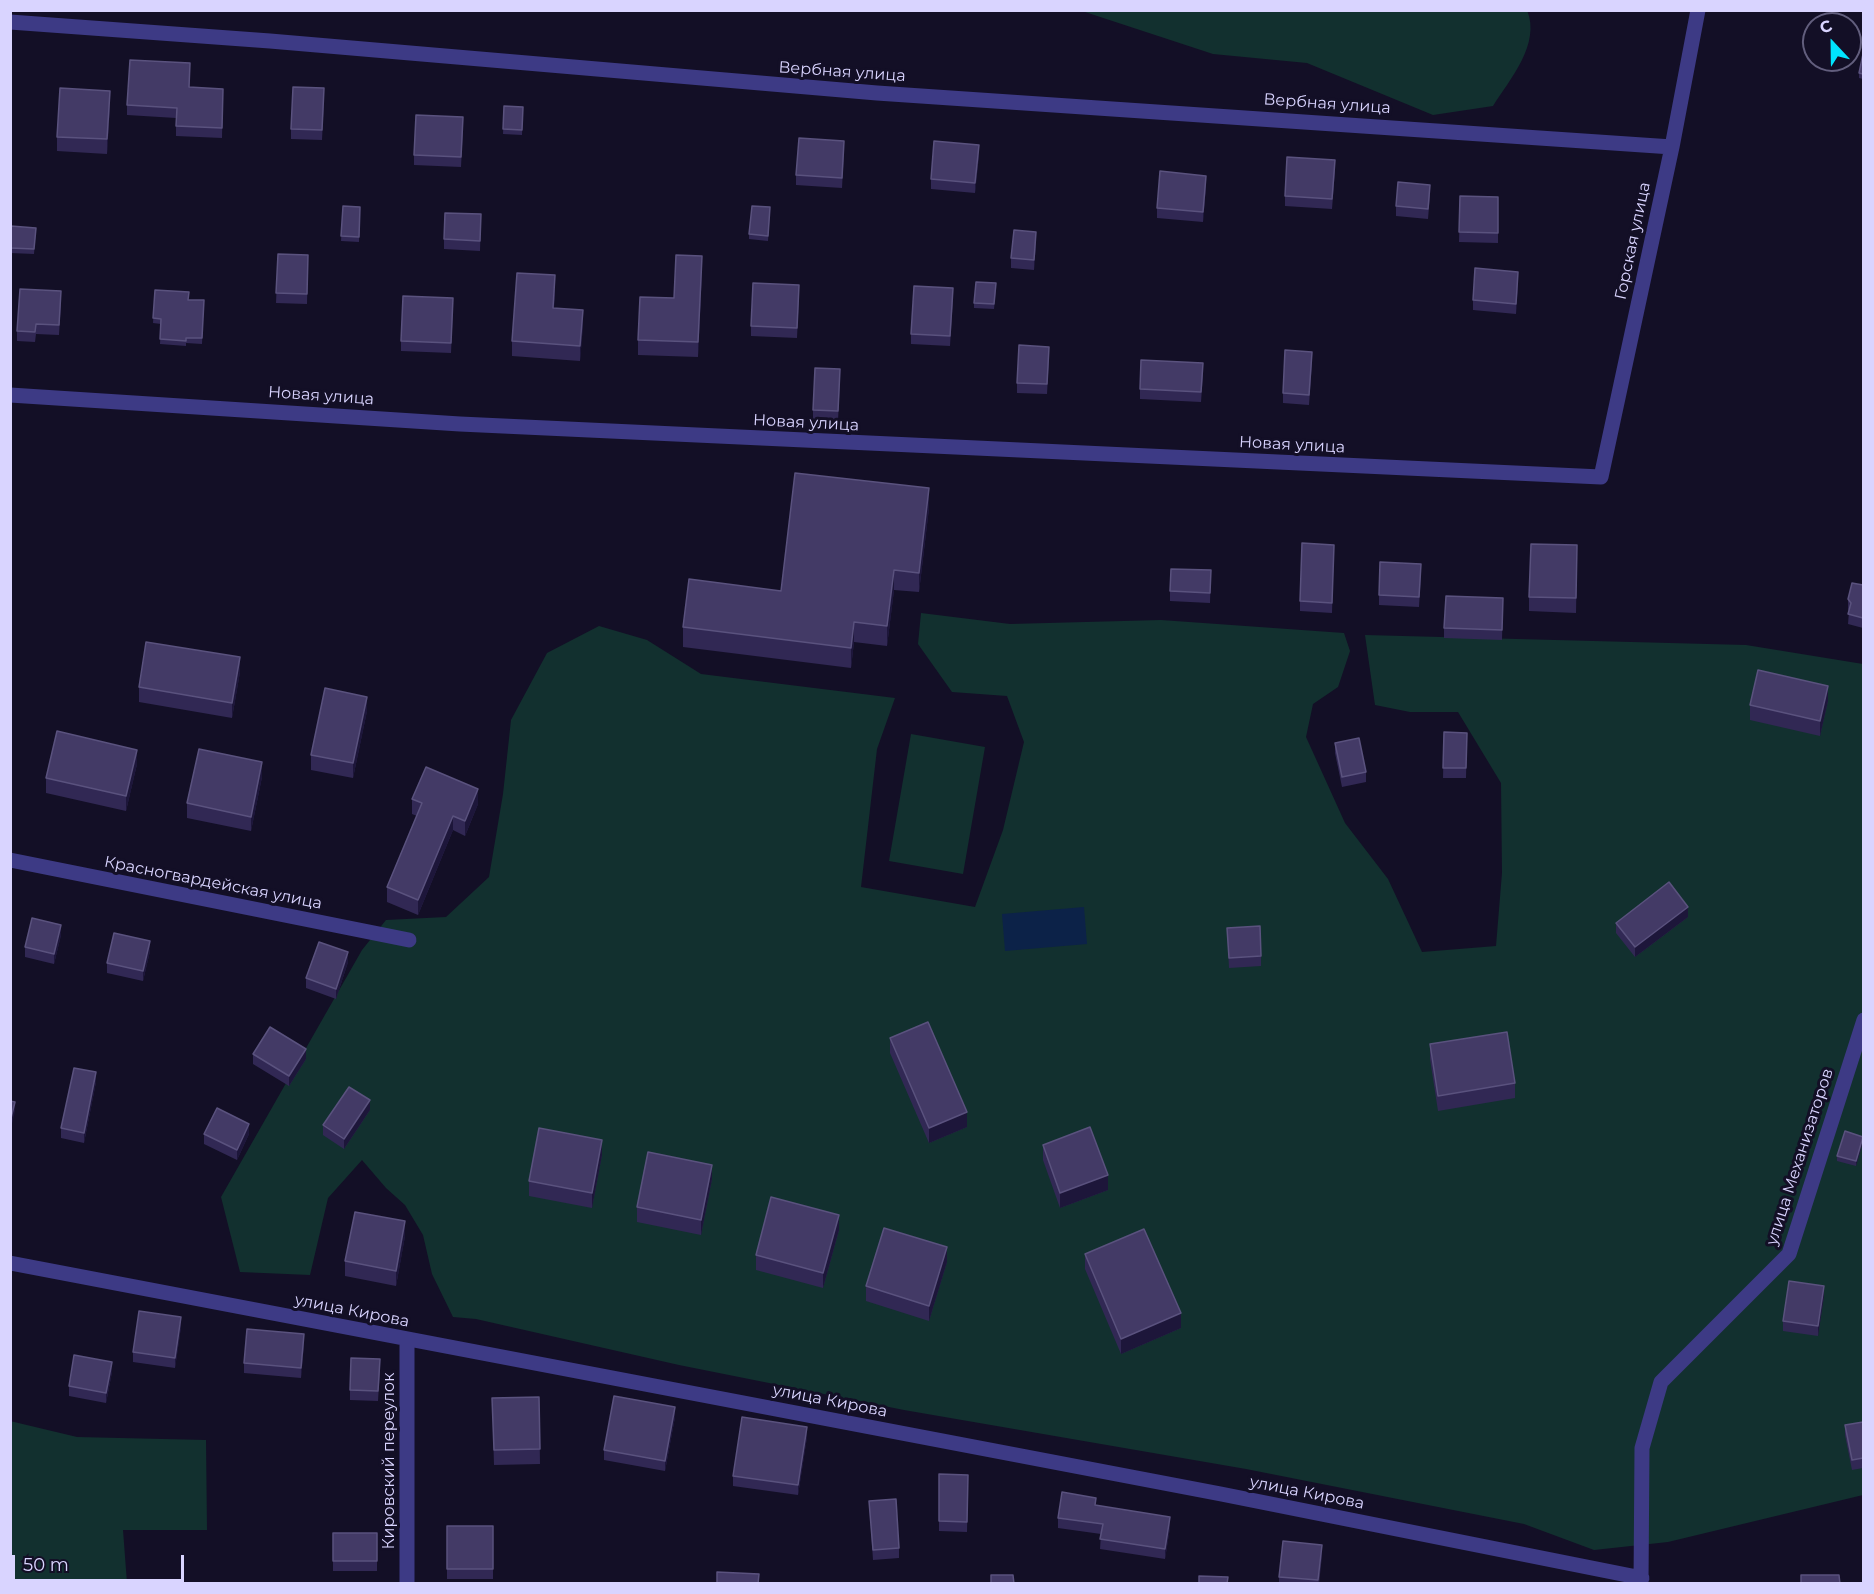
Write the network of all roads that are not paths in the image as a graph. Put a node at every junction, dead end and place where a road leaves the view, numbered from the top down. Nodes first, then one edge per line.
1 (1698, 10) edge
2 (10, 22) edge
3 (1672, 147) junction
4 (10, 395) edge
5 (1601, 477) joint
6 (10, 860) edge
7 (409, 940) dead end
8 (1863, 1020) edge
9 (10, 1263) edge
10 (407, 1340) junction
11 (1642, 1581) edge
12 (406, 1584) edge

1 - 3 street, Горская улица
2 - 3 street, Вербная улица
3 - 5 street, Горская улица
4 - 5 street, Новая улица
6 - 7 street, Красногвардейская улица
8 - 11 street, улица Механизаторов
9 - 10 street, улица Кирова
10 - 11 street, улица Кирова
10 - 12 street, Кировский переулок

